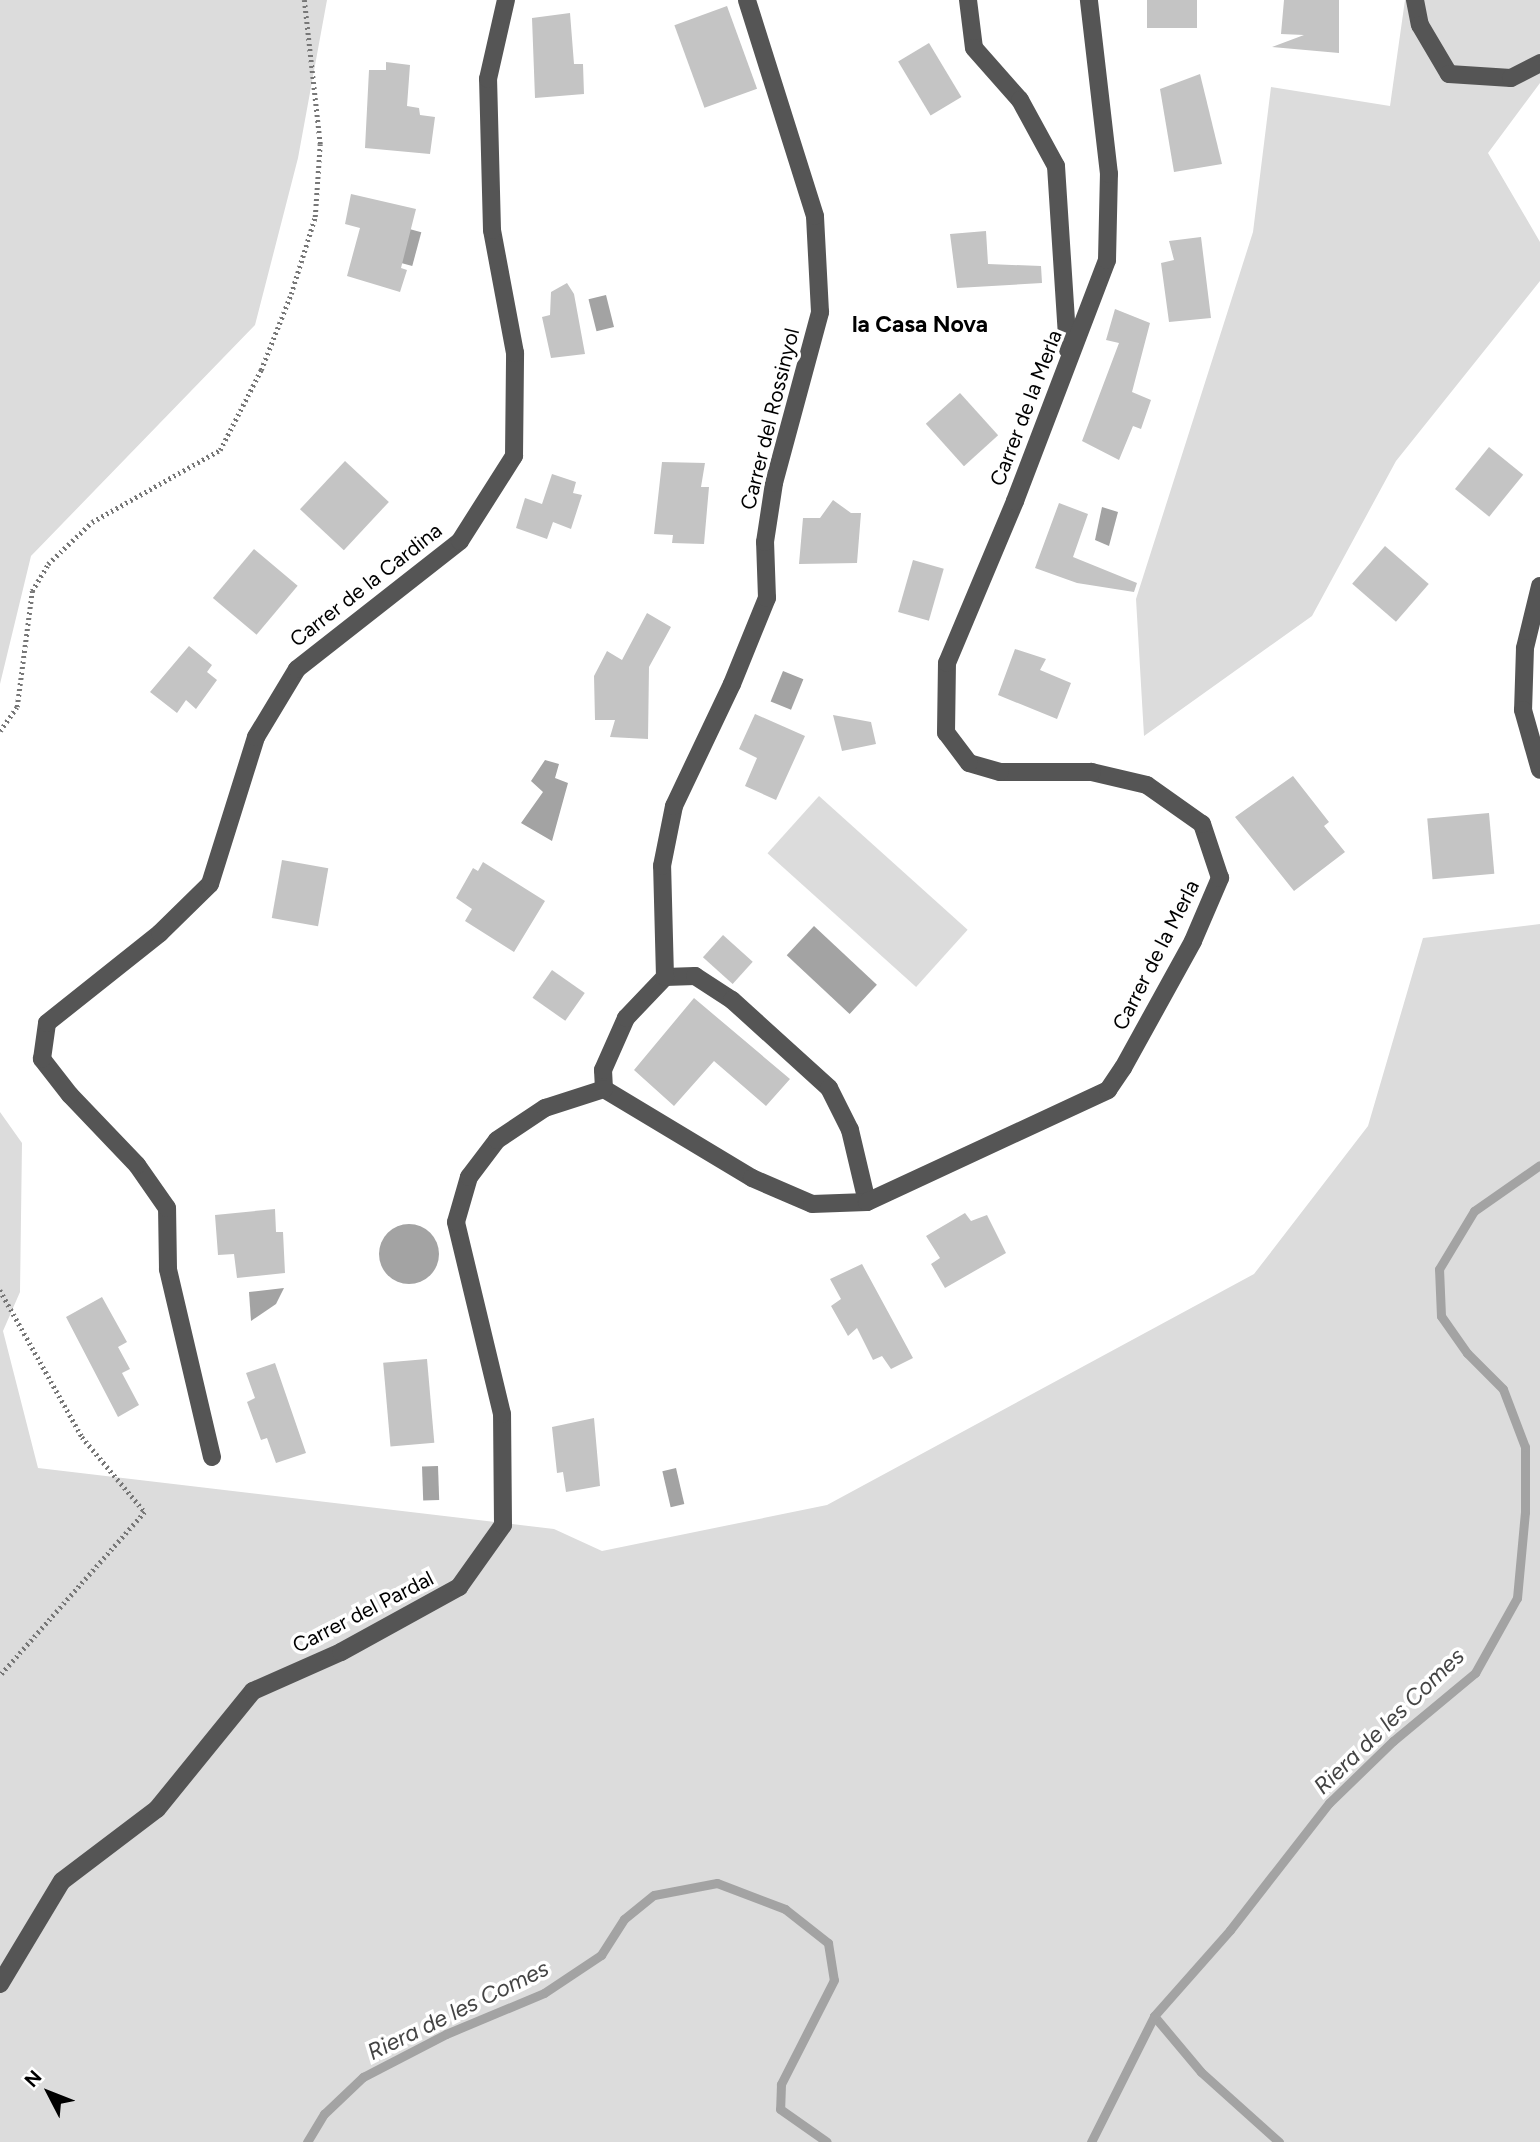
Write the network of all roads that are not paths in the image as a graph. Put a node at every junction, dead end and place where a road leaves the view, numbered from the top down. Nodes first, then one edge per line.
1 (506, 0) edge
2 (747, 0) edge
3 (968, 0) edge
4 (1089, 0) edge
5 (1415, 0) edge
6 (1540, 63) edge
7 (1069, 359) junction
8 (1540, 586) edge
9 (1540, 770) edge
10 (664, 977) junction
11 (604, 1088) junction
12 (867, 1202) junction
13 (212, 1457) dead end
14 (0, 1984) edge

1 - 13 street, Carrer de la Cardina
2 - 10 street, Carrer del Rossinyol
3 - 7 street
4 - 7 street, Carrer de la Merla
5 - 6 street
7 - 12 street, Carrer de la Merla
8 - 9 street
10 - 11 street
10 - 12 street
11 - 12 street, Carrer de la Merla
11 - 14 street, Carrer del Pardal

